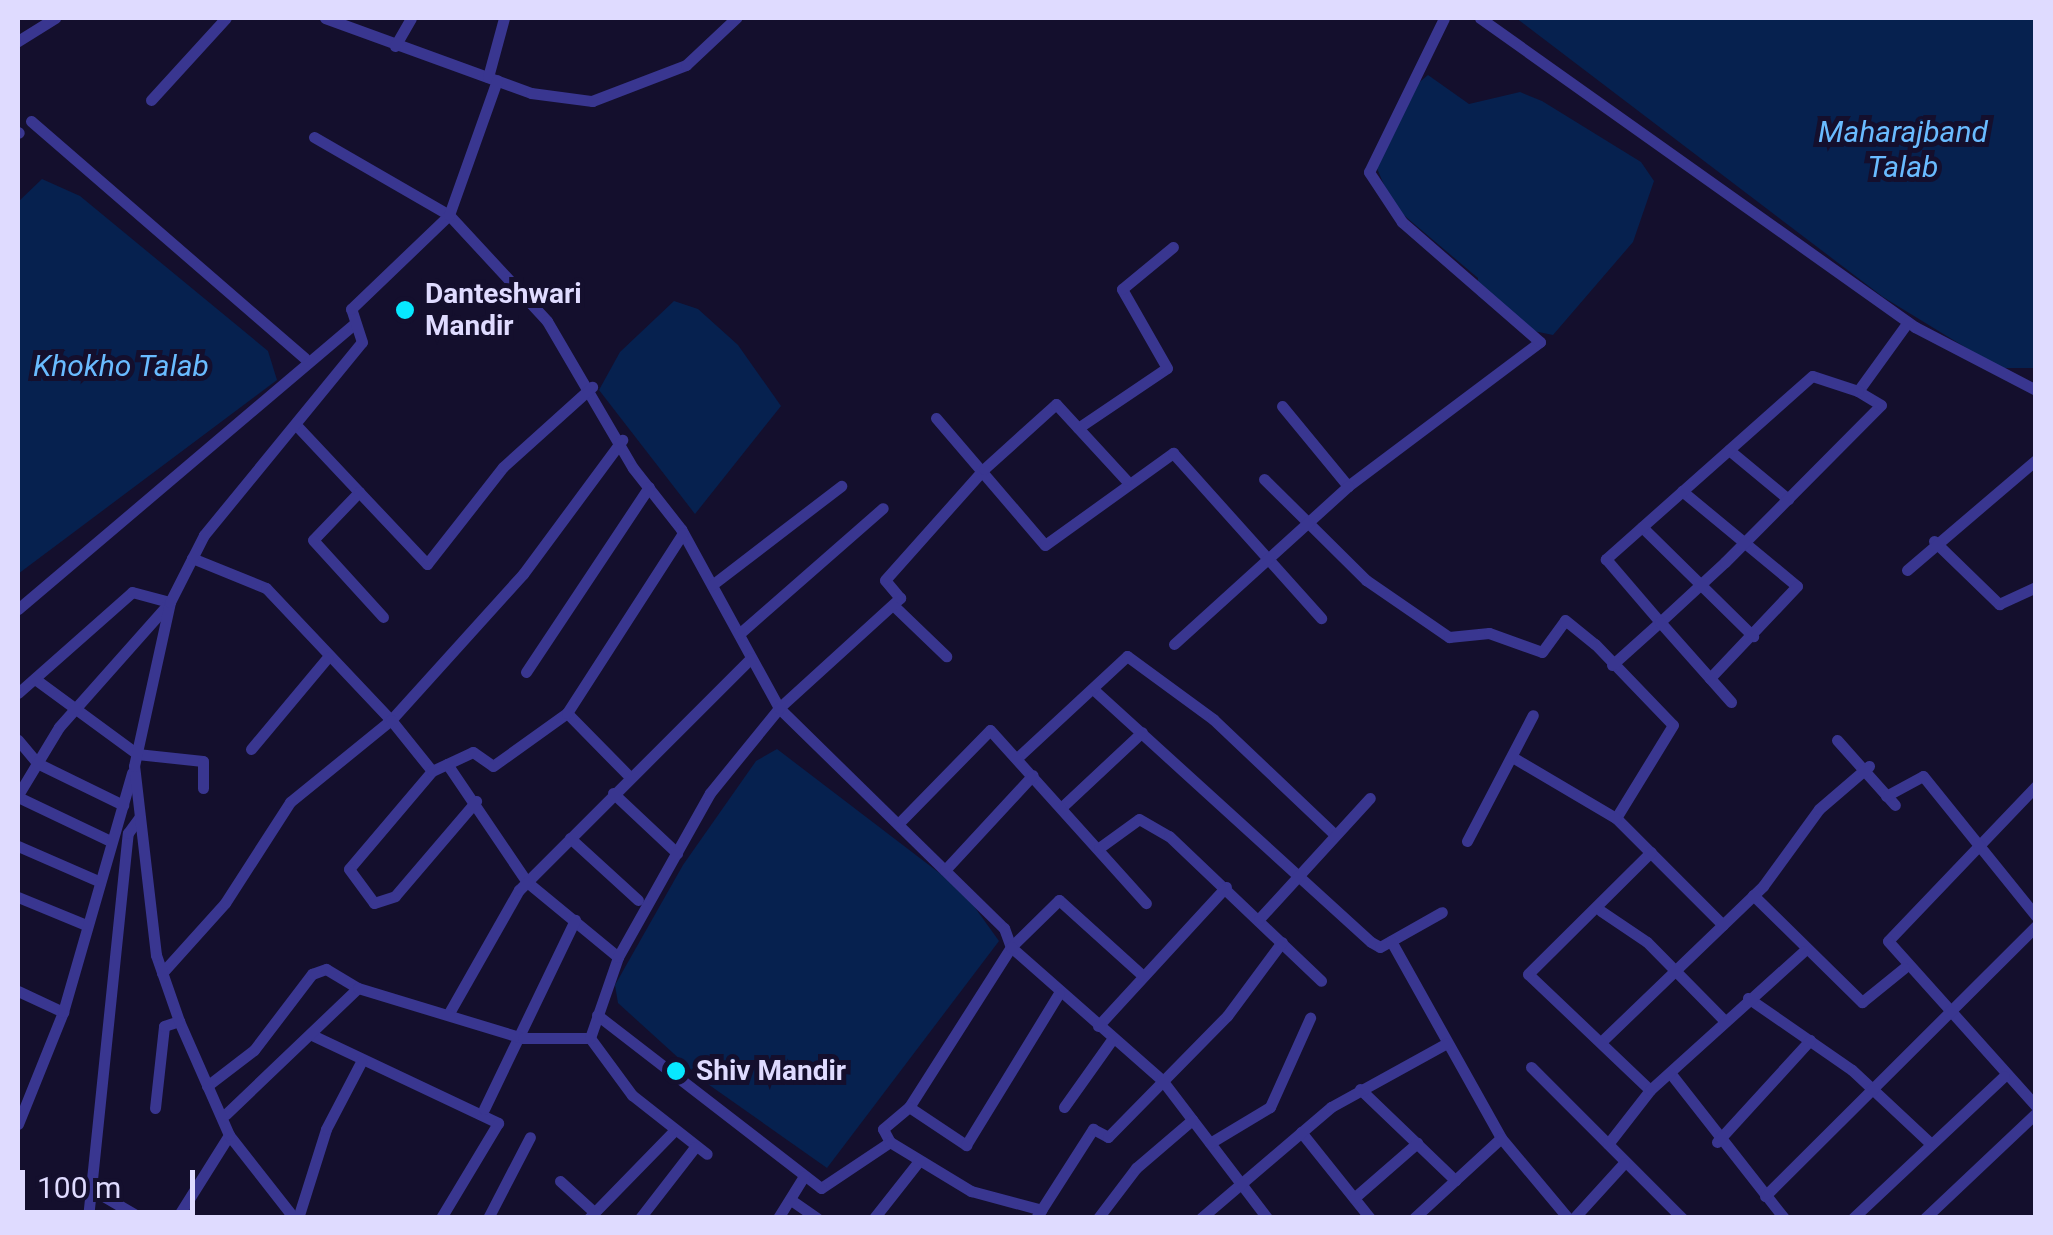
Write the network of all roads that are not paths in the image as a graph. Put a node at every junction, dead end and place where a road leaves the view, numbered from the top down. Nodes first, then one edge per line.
1 (55, 18) edge
2 (226, 18) edge
3 (325, 18) edge
4 (411, 18) edge
5 (504, 18) edge
6 (736, 18) edge
7 (1444, 18) edge
8 (1480, 18) edge
9 (18, 41) edge
10 (394, 46) junction
11 (492, 79) junction
12 (152, 100) dead end
13 (31, 120) dead end
14 (314, 137) dead end
15 (449, 215) junction
16 (1173, 247) dead end
17 (1908, 322) junction
18 (354, 324) junction
19 (305, 358) junction
20 (592, 386) junction
21 (2031, 390) edge
22 (1858, 391) junction
23 (2036, 400) edge
24 (1282, 406) dead end
25 (936, 418) dead end
26 (297, 426) junction
27 (1078, 428) junction
28 (622, 440) junction
29 (1728, 450) junction
30 (2036, 460) edge
31 (984, 469) junction
32 (1264, 478) dead end
33 (1126, 480) junction
34 (841, 486) dead end
35 (1348, 486) junction
36 (649, 487) junction
37 (1682, 491) junction
38 (358, 492) junction
39 (1788, 499) junction
40 (882, 508) dead end
41 (1309, 524) junction
42 (1642, 527) junction
43 (683, 533) junction
44 (1745, 542) junction
45 (1934, 542) junction
46 (192, 558) junction
47 (1265, 563) junction
48 (1907, 570) dead end
49 (712, 585) junction
50 (1699, 586) junction
51 (2036, 587) edge
52 (170, 602) junction
53 (893, 605) junction
54 (18, 609) edge
55 (383, 618) dead end
56 (1321, 618) dead end
57 (1660, 622) junction
58 (739, 634) junction
59 (1753, 636) junction
60 (1174, 644) dead end
61 (946, 656) dead end
62 (328, 658) junction
63 (751, 658) junction
64 (1612, 665) junction
65 (526, 672) dead end
66 (35, 678) junction
67 (1710, 678) junction
68 (1094, 690) junction
69 (18, 693) edge
70 (1731, 702) dead end
71 (779, 708) junction
72 (567, 713) junction
73 (72, 714) junction
74 (1533, 715) dead end
75 (391, 720) junction
76 (1142, 732) junction
77 (18, 740) edge
78 (1836, 740) dead end
79 (251, 750) dead end
80 (1017, 758) junction
81 (1514, 758) junction
82 (136, 760) junction
83 (37, 763) junction
84 (447, 764) junction
85 (1866, 768) junction
86 (432, 771) junction
87 (1033, 775) junction
88 (630, 776) junction
89 (2036, 786) edge
90 (204, 788) dead end
91 (613, 793) junction
92 (18, 796) edge
93 (1370, 798) dead end
94 (476, 801) junction
95 (123, 804) junction
96 (1063, 806) junction
97 (140, 818) junction
98 (1616, 818) junction
99 (899, 824) junction
100 (1334, 834) junction
101 (570, 838) junction
102 (108, 840) junction
103 (1467, 841) dead end
104 (1980, 842) junction
105 (18, 846) edge
106 (1100, 848) junction
107 (1650, 852) junction
108 (677, 853) junction
109 (945, 870) junction
110 (1302, 873) junction
111 (98, 881) junction
112 (527, 882) junction
113 (1226, 888) junction
114 (1753, 896) junction
115 (18, 897) edge
116 (638, 900) dead end
117 (1146, 903) dead end
118 (1600, 911) junction
119 (1442, 912) dead end
120 (2036, 916) edge
121 (575, 920) junction
122 (1258, 920) junction
123 (1723, 924) junction
124 (86, 925) junction
125 (2036, 926) edge
126 (1391, 941) junction
127 (1282, 942) junction
128 (1011, 948) junction
129 (1804, 951) junction
130 (618, 957) junction
131 (1904, 968) junction
132 (162, 972) junction
133 (1675, 972) junction
134 (1142, 975) junction
135 (1321, 981) dead end
136 (358, 988) junction
137 (18, 992) edge
138 (1059, 993) junction
139 (1748, 998) junction
140 (62, 1012) junction
141 (449, 1013) junction
142 (1946, 1013) junction
143 (597, 1015) junction
144 (1310, 1018) dead end
145 (179, 1021) junction
146 (1725, 1021) junction
147 (1098, 1026) junction
148 (312, 1034) junction
149 (522, 1038) junction
150 (590, 1038) junction
151 (1112, 1038) junction
152 (1810, 1040) junction
153 (1601, 1042) junction
154 (1447, 1043) junction
155 (361, 1062) junction
156 (1531, 1066) dead end
157 (1671, 1074) junction
158 (2004, 1076) junction
159 (1162, 1080) junction
160 (207, 1086) junction
161 (1869, 1086) junction
162 (1360, 1089) junction
163 (1650, 1090) junction
164 (21, 1105) edge
165 (909, 1106) junction
166 (1064, 1107) dead end
167 (155, 1108) dead end
168 (484, 1109) junction
169 (2036, 1110) edge
170 (226, 1114) junction
171 (1192, 1120) junction
172 (18, 1124) edge
173 (674, 1131) junction
174 (1301, 1132) junction
175 (229, 1135) junction
176 (530, 1137) dead end
177 (1501, 1138) junction
178 (890, 1142) junction
179 (1716, 1142) junction
180 (1417, 1143) junction
181 (1930, 1143) junction
182 (1210, 1144) junction
183 (1608, 1144) junction
184 (695, 1147) junction
185 (707, 1154) dead end
186 (918, 1161) junction
187 (1624, 1163) junction
188 (804, 1176) junction
189 (1455, 1180) junction
190 (560, 1181) dead end
191 (1241, 1183) junction
192 (93, 1190) junction
193 (1765, 1196) junction
194 (1354, 1198) junction
195 (791, 1200) junction
196 (1039, 1214) edge
197 (592, 1215) edge
198 (1578, 1215) edge
199 (88, 1218) edge
200 (141, 1218) edge
201 (177, 1218) edge
202 (296, 1218) edge
203 (441, 1218) edge
204 (488, 1218) edge
205 (640, 1218) edge
206 (778, 1218) edge
207 (817, 1218) edge
208 (874, 1218) edge
209 (1098, 1218) edge
210 (1201, 1218) edge
211 (1267, 1218) edge
212 (1370, 1218) edge
213 (1414, 1218) edge
214 (1682, 1218) edge
215 (1784, 1218) edge
216 (1853, 1218) edge
217 (1924, 1218) edge

1 - 9 street
2 - 12 street
3 - 10 street
4 - 10 street
5 - 11 street
6 - 11 street
7 - 35 street
8 - 17 street
10 - 11 street
11 - 15 street
13 - 19 street
14 - 15 street
15 - 18 street
15 - 20 street
16 - 27 street
17 - 21 street
17 - 22 street
18 - 19 street
18 - 26 street
19 - 54 street
20 - 28 street
20 - 38 street
21 - 23 street
22 - 29 street
22 - 39 street
24 - 35 street
25 - 31 street
26 - 38 street
26 - 46 street
27 - 31 street
27 - 33 street
28 - 36 street
28 - 75 street
29 - 37 street
29 - 39 street
30 - 45 street
31 - 33 street
31 - 53 street
32 - 41 street
33 - 47 street
34 - 49 street
35 - 41 street
36 - 43 street
36 - 65 street
37 - 42 street
37 - 44 street
38 - 55 street
39 - 44 street
40 - 58 street
41 - 47 street
41 - 64 street
42 - 50 street
42 - 57 street
43 - 49 street
43 - 72 street
44 - 50 street
44 - 59 street
45 - 48 street
45 - 51 street
46 - 52 street
46 - 62 street
47 - 56 street
47 - 60 street
49 - 58 street
50 - 57 street
50 - 59 street
52 - 66 street
52 - 73 street
52 - 82 street
53 - 61 street
53 - 71 street
57 - 64 street
57 - 67 street
58 - 63 street
59 - 67 street
62 - 75 street
62 - 79 street
63 - 71 street
63 - 88 street
64 - 98 street
66 - 69 street
66 - 73 street
67 - 70 street
68 - 76 street
68 - 80 street
68 - 100 street
71 - 99 street
71 - 108 street
72 - 84 street
72 - 88 street
73 - 82 street
73 - 83 street
74 - 81 street
75 - 86 street
75 - 132 street
76 - 96 street
76 - 110 street
77 - 83 street
78 - 85 street
80 - 87 street
80 - 99 street
81 - 98 street
81 - 103 street
82 - 90 street
82 - 95 street
82 - 97 street
83 - 92 street
83 - 95 street
84 - 86 street
84 - 94 street
85 - 104 street
85 - 114 street
86 - 94 street
87 - 96 street
87 - 109 street
88 - 91 street
89 - 104 street
91 - 101 street
91 - 108 street
92 - 102 street
93 - 100 street
94 - 112 street
95 - 102 street
96 - 106 street
97 - 132 street
97 - 192 street
98 - 107 street
99 - 109 street
100 - 110 street
101 - 112 street
101 - 116 street
102 - 111 street
104 - 120 street
104 - 131 street
105 - 111 street
106 - 113 street
106 - 117 street
107 - 118 street
107 - 123 street
108 - 130 street
109 - 128 street
110 - 122 street
110 - 126 street
111 - 124 street
112 - 121 street
112 - 141 street
113 - 122 street
113 - 134 street
114 - 123 street
114 - 129 street
115 - 124 street
118 - 133 street
118 - 153 street
119 - 126 street
121 - 130 street
121 - 149 street
122 - 127 street
123 - 133 street
124 - 140 street
125 - 142 street
126 - 154 street
127 - 135 street
127 - 159 street
128 - 134 street
128 - 138 street
128 - 165 street
129 - 131 street
129 - 139 street
130 - 143 street
131 - 142 street
132 - 145 street
133 - 146 street
133 - 153 street
134 - 147 street
136 - 141 street
136 - 148 street
136 - 160 street
137 - 140 street
138 - 147 street
138 - 165 street
139 - 146 street
139 - 152 street
140 - 164 street
141 - 149 street
142 - 158 street
142 - 161 street
143 - 150 street
143 - 188 street
144 - 182 street
145 - 160 street
145 - 167 street
146 - 157 street
147 - 151 street
148 - 155 street
148 - 170 street
149 - 150 street
149 - 168 street
150 - 173 street
151 - 159 street
151 - 166 street
152 - 161 street
152 - 179 street
153 - 163 street
154 - 162 street
154 - 177 street
155 - 168 street
155 - 202 street
156 - 183 street
157 - 163 street
157 - 179 street
158 - 169 street
158 - 181 street
159 - 171 street
159 - 196 street
160 - 170 street
161 - 181 street
161 - 193 street
162 - 174 street
162 - 180 street
163 - 183 street
164 - 172 street
165 - 178 street
168 - 203 street
169 - 217 street
170 - 175 street
171 - 182 street
171 - 209 street
173 - 184 street
173 - 197 street
174 - 191 street
174 - 194 street
175 - 201 street
175 - 202 street
176 - 204 street
177 - 189 street
177 - 198 street
178 - 186 street
178 - 188 street
179 - 193 street
180 - 189 street
180 - 194 street
181 - 216 street
182 - 191 street
183 - 187 street
184 - 185 street
184 - 205 street
186 - 196 street
186 - 208 street
187 - 198 street
187 - 214 street
188 - 195 street
189 - 213 street
190 - 197 street
191 - 210 street
191 - 211 street
192 - 199 street
192 - 200 street
193 - 215 street
194 - 212 street
195 - 206 street
195 - 207 street

